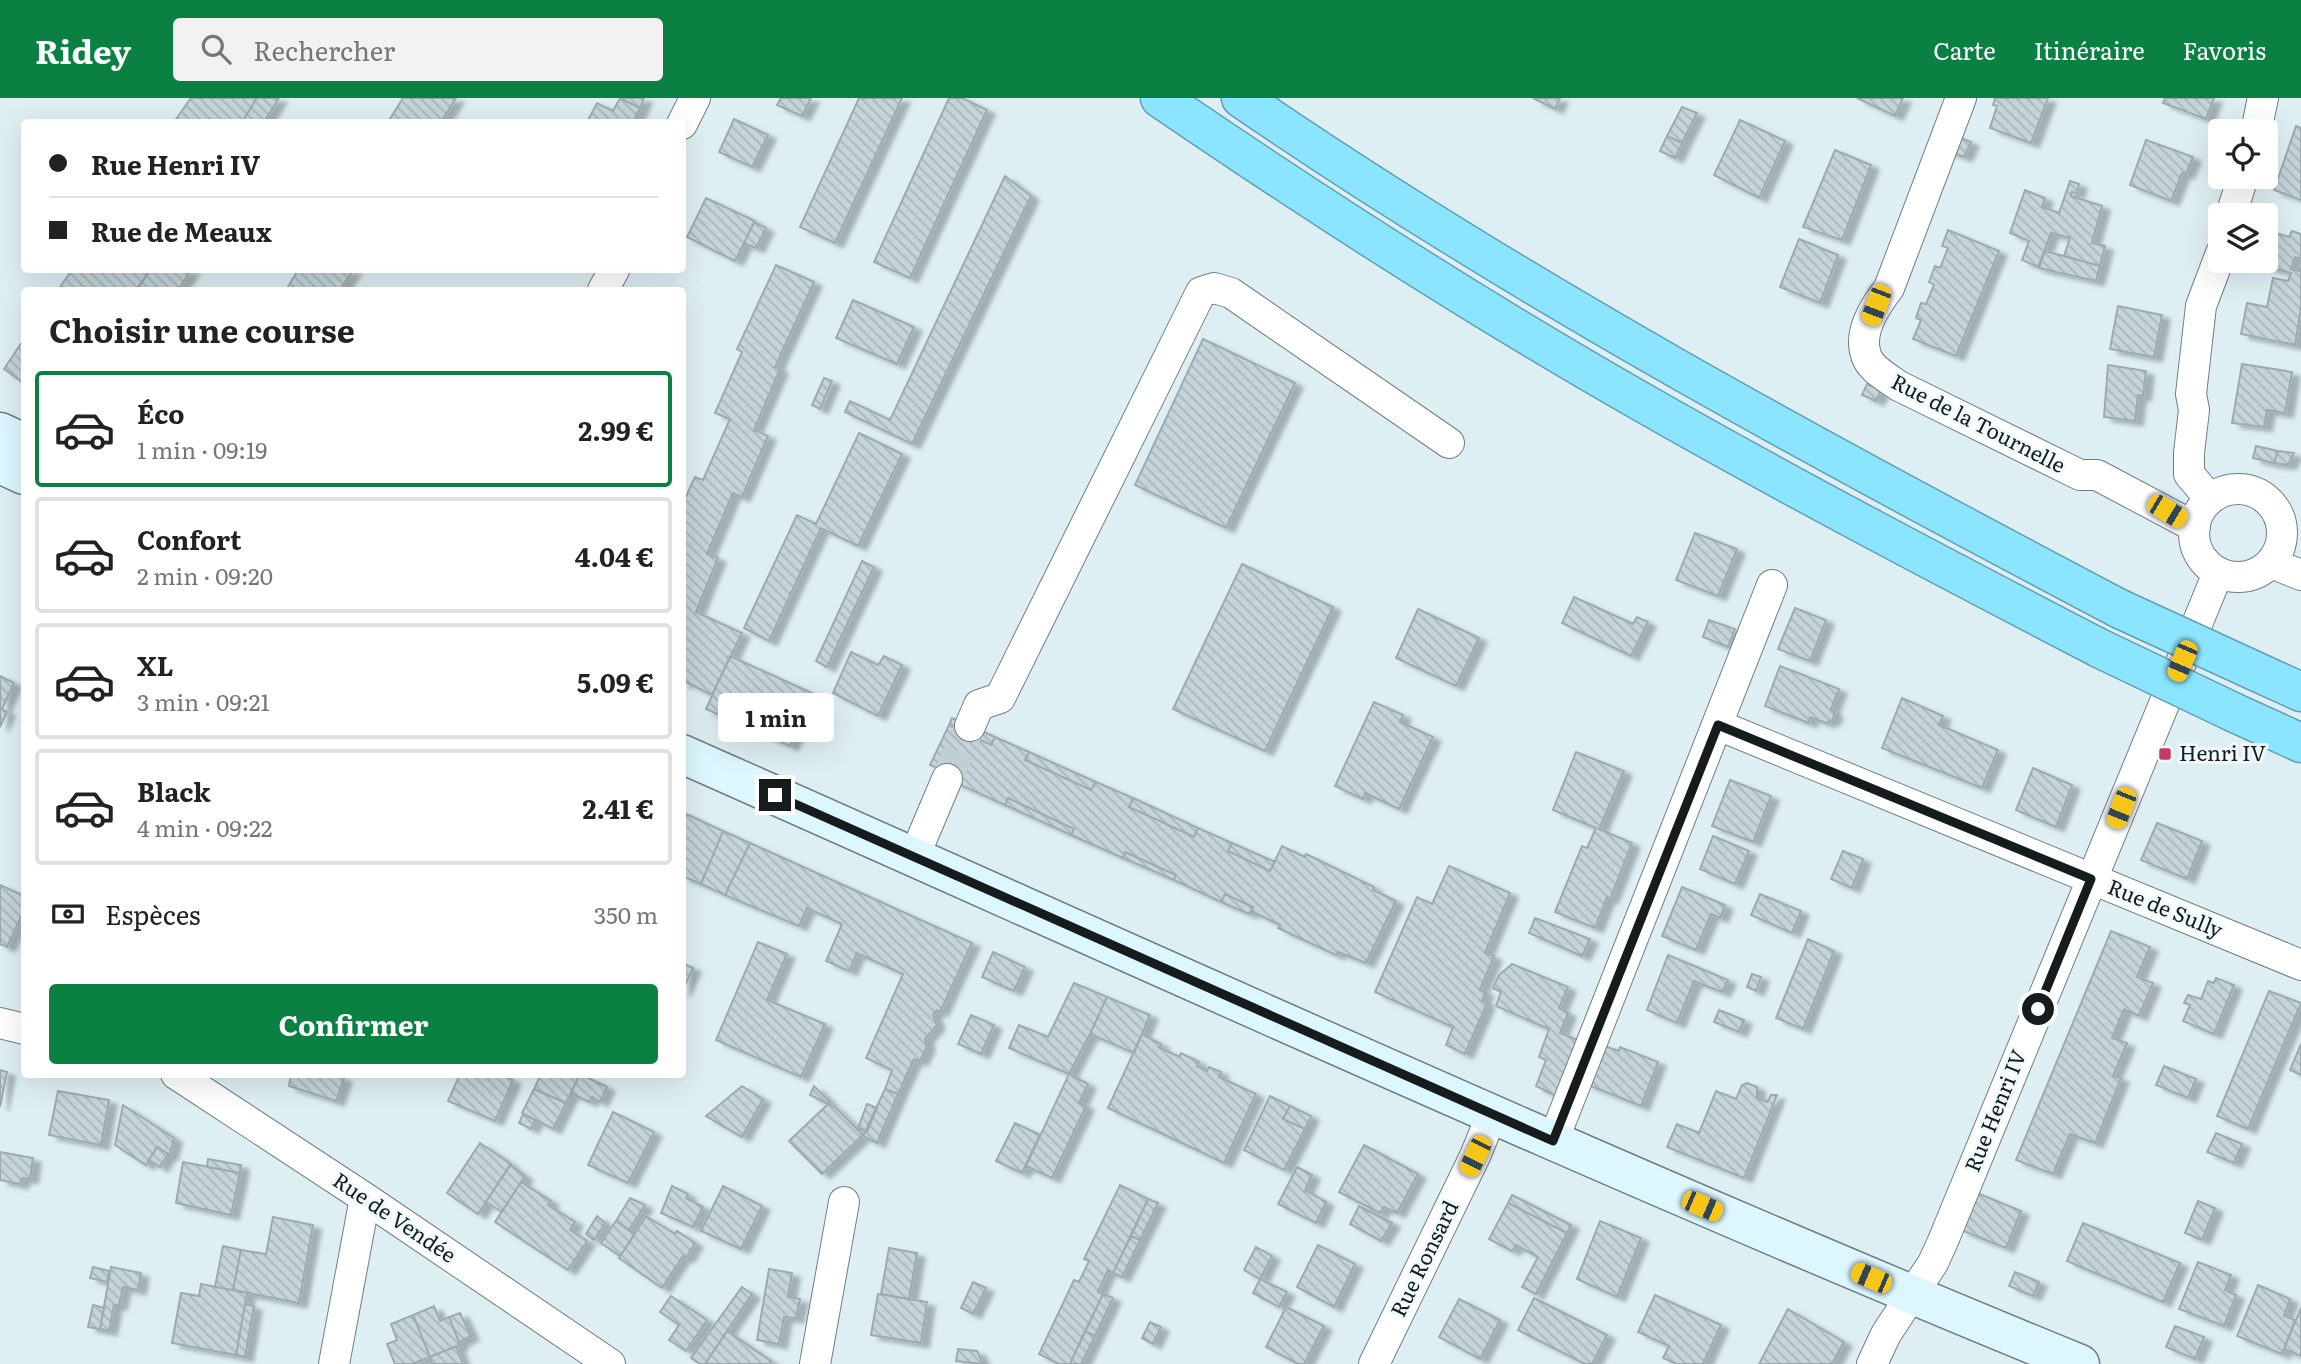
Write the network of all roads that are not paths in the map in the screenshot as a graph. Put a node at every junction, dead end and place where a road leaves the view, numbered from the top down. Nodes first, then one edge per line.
1 (695, 98) edge
2 (1160, 98) edge
3 (1241, 98) edge
4 (1961, 98) edge
5 (2263, 98) edge
6 (684, 119) edge
7 (2259, 119) edge
8 (2213, 273) edge
9 (0, 432) edge
10 (21, 442) edge
11 (1449, 443) dead end
12 (0, 464) edge
13 (21, 474) edge
14 (2210, 499) junction
15 (2195, 527) junction
16 (2292, 542) edge
17 (2301, 559) edge
18 (2271, 563) junction
19 (2218, 573) junction
20 (2301, 575) edge
21 (1772, 585) dead end
22 (2301, 692) edge
23 (1718, 725) junction
24 (970, 726) tunnel mouth
25 (2301, 743) edge
26 (686, 756) edge
27 (947, 779) tunnel mouth
28 (914, 857) junction
29 (2091, 879) junction
30 (2301, 965) edge
31 (0, 1023) edge
32 (21, 1028) edge
33 (182, 1078) edge
34 (1492, 1115) junction
35 (1553, 1141) junction
36 (365, 1198) junction
37 (844, 1202) dead end
38 (1912, 1295) junction
39 (334, 1364) edge
40 (610, 1364) edge
41 (815, 1364) edge
42 (1374, 1364) edge
43 (1872, 1364) edge
44 (2080, 1364) edge

1 - 6 street
2 - 25 highway, bridge
3 - 22 highway, bridge
4 - 15 street, Rue de la Tournelle
5 - 7 street
8 - 14 street
9 - 10 main road
11 - 24 street
12 - 13 main road
14 - 15 street
14 - 16 street
15 - 19 street
16 - 18 street
17 - 18 street
18 - 19 street
18 - 20 street
19 - 29 street, Rue Henri IV
21 - 23 street
23 - 29 street, Rue de Sully
23 - 35 street
26 - 28 main road
27 - 28 street
28 - 34 main road
29 - 30 street, Rue de Sully
29 - 38 street, Rue Henri IV
31 - 32 street
33 - 36 street, Rue de Vendée
34 - 35 main road
34 - 42 street, Rue Ronsard
35 - 38 main road
36 - 39 street
36 - 40 street, Rue de Vendée
37 - 41 street
38 - 43 street, Rue Henri IV
38 - 44 main road

